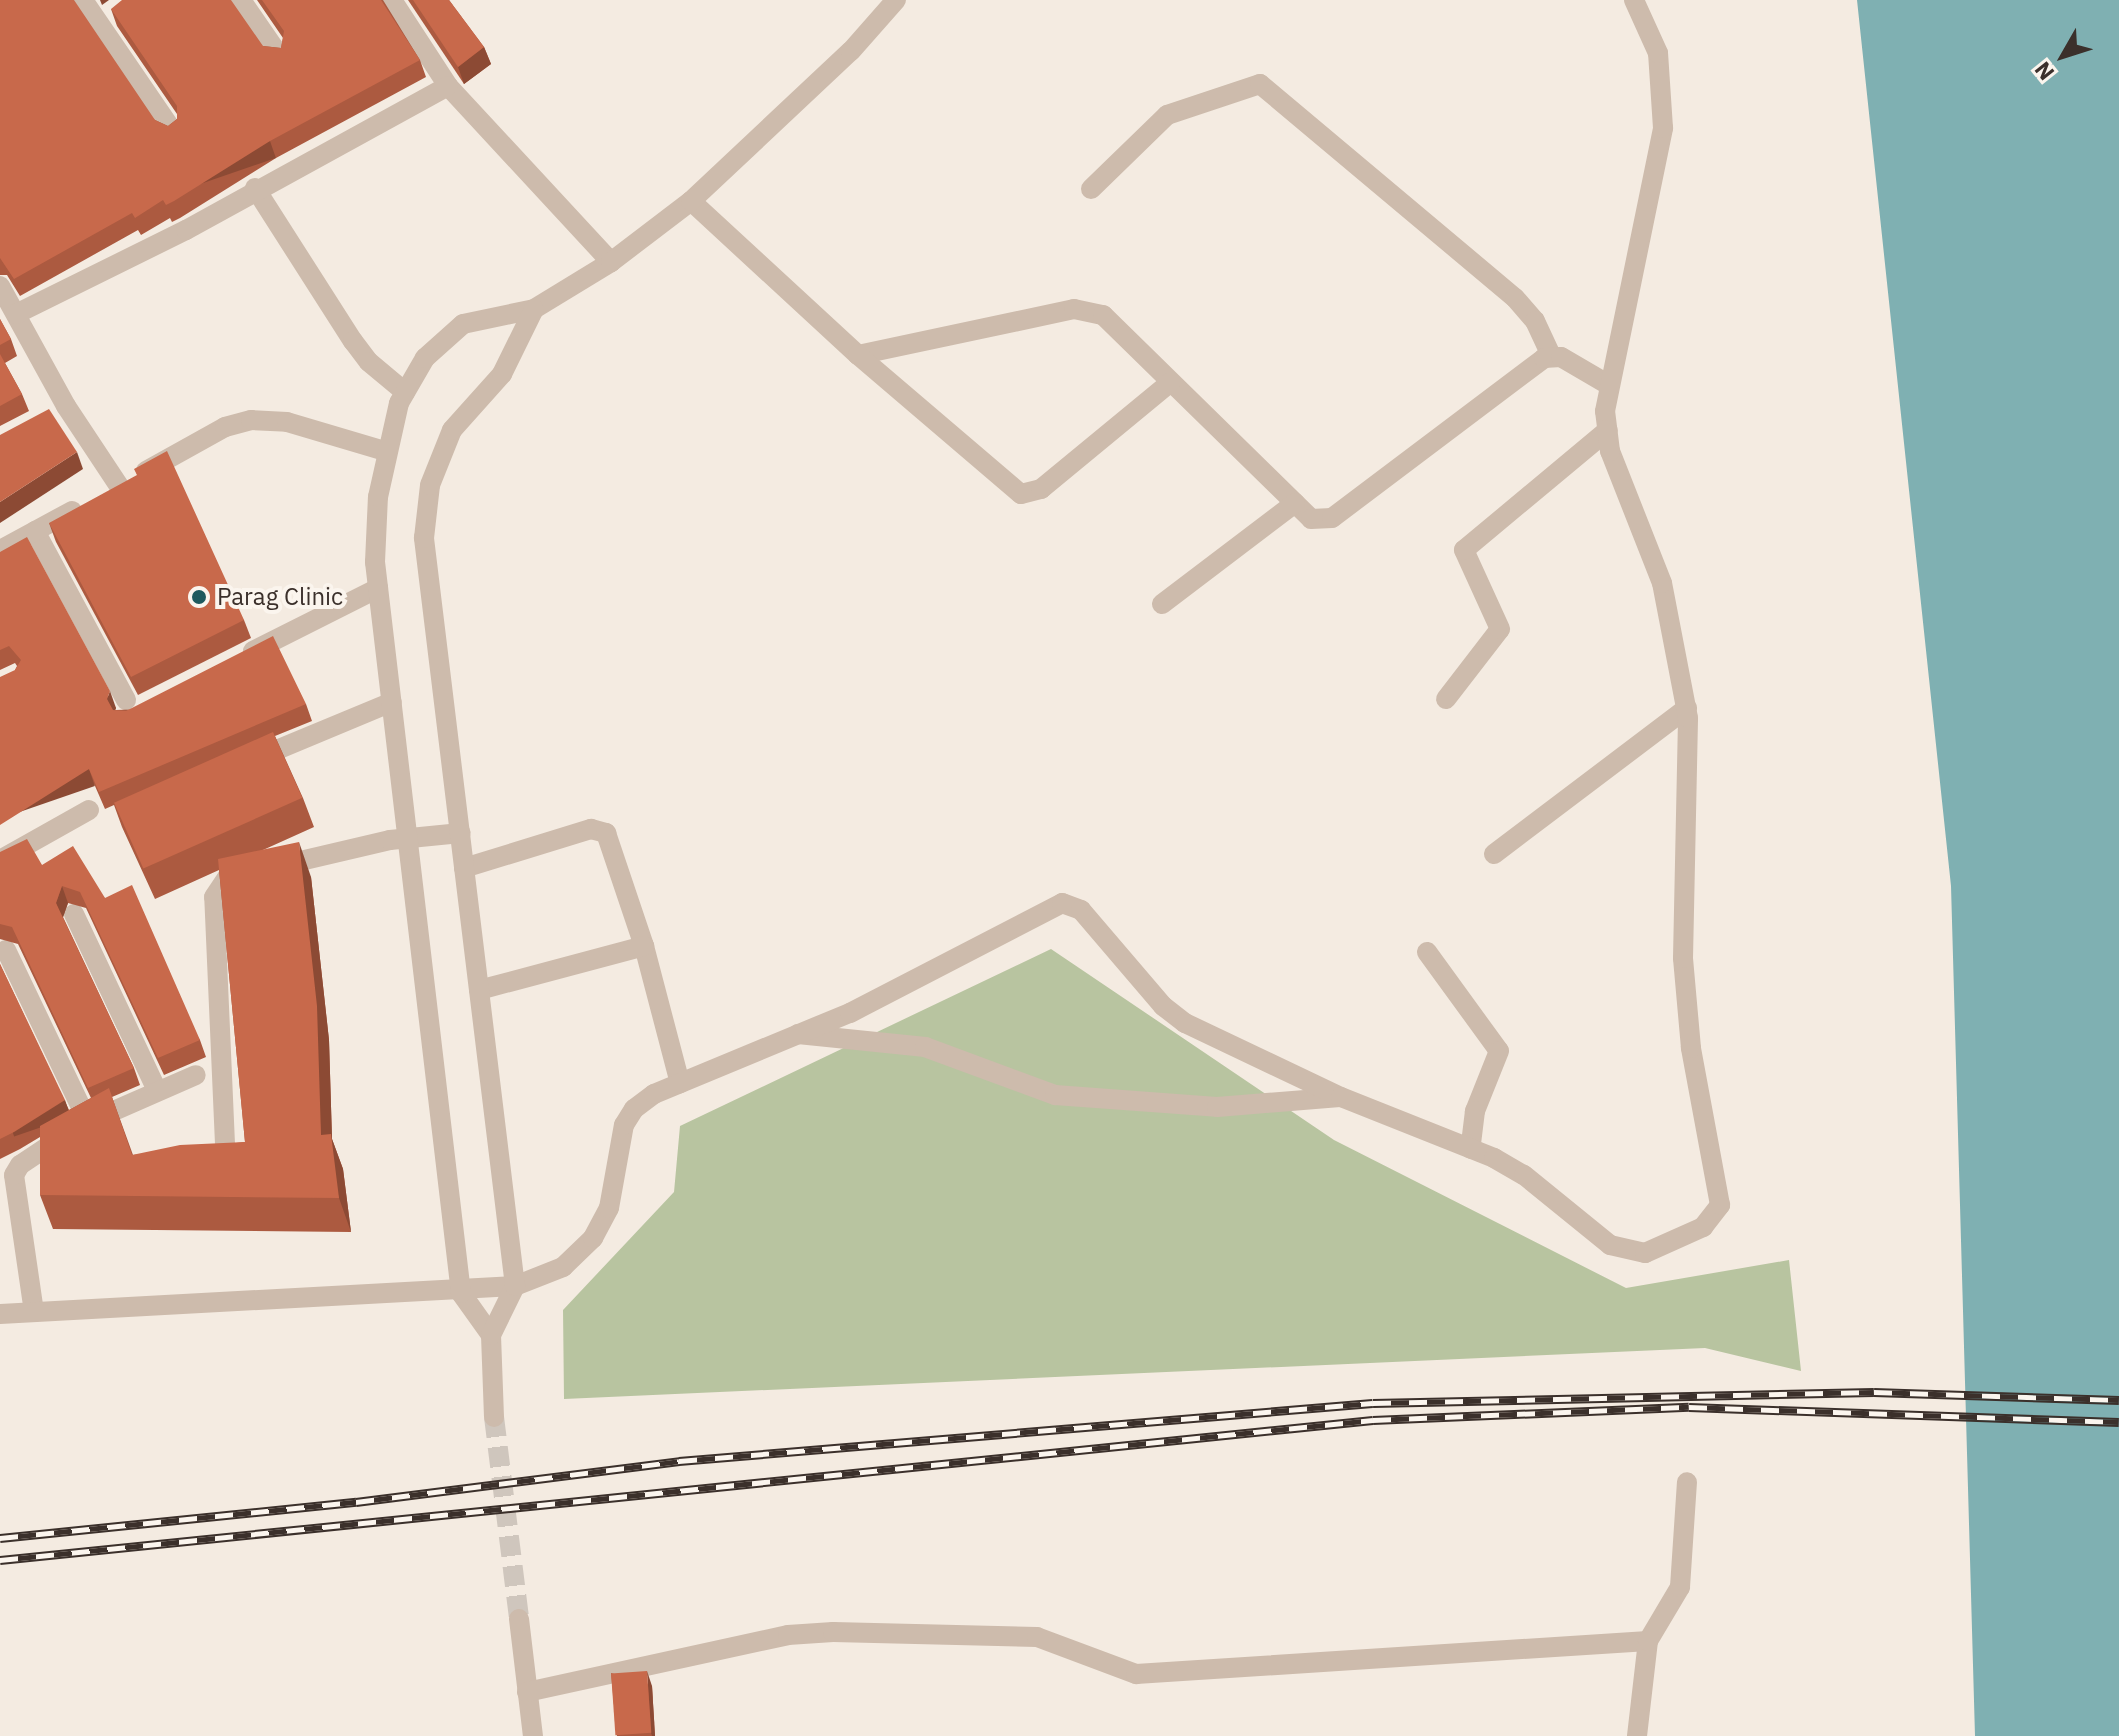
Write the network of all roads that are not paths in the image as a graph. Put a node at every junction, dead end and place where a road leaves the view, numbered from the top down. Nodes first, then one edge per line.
1 (83, 0) edge
2 (241, 0) edge
3 (392, 0) edge
4 (1634, 0) edge
5 (889, 3) edge
6 (120, 8) edge
7 (99, 23) junction
8 (279, 55) edge
9 (448, 86) junction
10 (172, 130) edge
11 (255, 188) junction
12 (1091, 189) dead end
13 (691, 201) junction
14 (611, 262) junction
15 (6, 301) edge
16 (534, 309) junction
17 (858, 355) junction
18 (1551, 355) junction
19 (1171, 382) junction
20 (1609, 385) junction
21 (405, 392) junction
22 (1608, 430) junction
23 (385, 451) junction
24 (105, 494) junction
25 (1295, 503) junction
26 (35, 531) junction
27 (0, 550) edge
28 (378, 588) junction
29 (1162, 604) dead end
30 (238, 659) edge
31 (1446, 699) dead end
32 (154, 701) edge
33 (392, 702) junction
34 (1687, 708) junction
35 (232, 768) edge
36 (89, 810) dead end
37 (461, 833) junction
38 (408, 838) junction
39 (1494, 854) dead end
40 (0, 860) edge
41 (464, 868) junction
42 (74, 914) dead end
43 (644, 946) junction
44 (6, 950) dead end
45 (1427, 952) dead end
46 (479, 990) junction
47 (798, 1034) junction
48 (196, 1075) dead end
49 (680, 1083) junction
50 (157, 1090) junction
51 (1341, 1097) junction
52 (88, 1122) junction
53 (225, 1144) edge
54 (1470, 1149) junction
55 (7, 1185) edge
56 (515, 1286) junction
57 (461, 1293) junction
58 (34, 1312) junction
59 (0, 1314) edge
60 (491, 1335) junction
61 (494, 1417) tunnel mouth
62 (1687, 1482) dead end
63 (519, 1619) tunnel mouth
64 (1648, 1641) junction
65 (527, 1692) junction
66 (533, 1736) edge
67 (1637, 1736) edge

1 - 7 street
2 - 8 street
3 - 9 street
4 - 20 street
5 - 13 street
6 - 7 street
7 - 10 street
9 - 11 street
9 - 14 street
11 - 15 street
11 - 21 street
12 - 18 street
13 - 14 street
13 - 17 street
14 - 16 street
15 - 24 street
16 - 21 street
16 - 37 street
17 - 19 street
17 - 19 street
18 - 20 street
18 - 25 street
19 - 25 street
20 - 22 street
21 - 23 street
22 - 31 street
22 - 34 street
23 - 24 street
23 - 28 street
24 - 26 street
25 - 29 street
26 - 27 street
26 - 32 street
28 - 30 street
28 - 33 street
33 - 35 street
33 - 38 street
34 - 39 street
34 - 54 street
36 - 40 street
37 - 38 street
37 - 41 street
38 - 53 street
38 - 57 street
41 - 43 street
41 - 46 street
42 - 50 street
43 - 46 street
43 - 49 street
44 - 52 street
45 - 54 street
46 - 56 street
47 - 49 street
47 - 51 street
47 - 51 street
48 - 50 street
49 - 56 street
50 - 52 street
51 - 54 street
52 - 55 street
55 - 58 street
56 - 57 street
56 - 60 street
57 - 58 street
57 - 60 street
58 - 59 street
60 - 61 street
62 - 64 street
63 - 65 street
64 - 65 street
64 - 67 street
65 - 66 street

